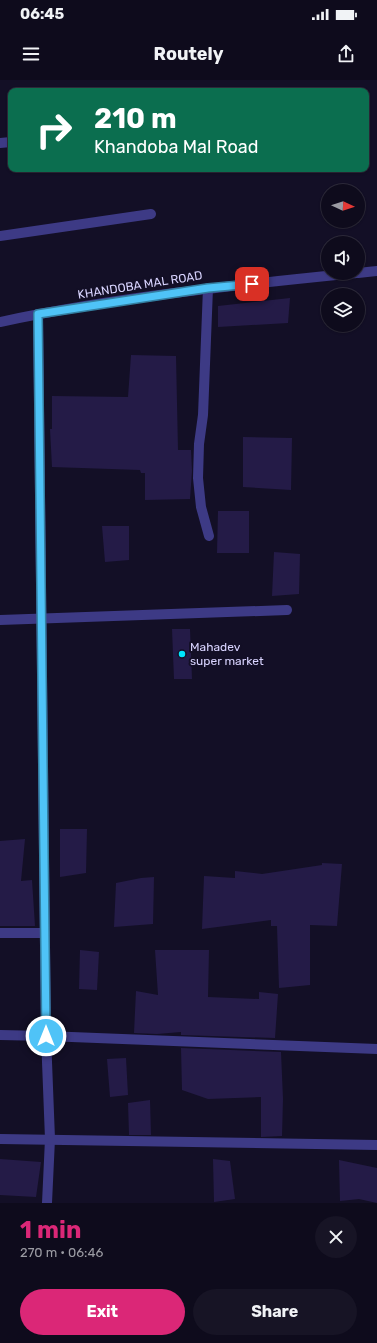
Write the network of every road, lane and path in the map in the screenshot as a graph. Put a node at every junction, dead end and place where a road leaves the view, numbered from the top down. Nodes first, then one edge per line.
1 (151, 214) dead end
2 (0, 236) edge
3 (377, 271) edge
4 (365, 272) edge
5 (321, 277) edge
6 (208, 288) junction
7 (38, 314) junction
8 (0, 322) edge
9 (209, 536) dead end
10 (287, 610) dead end
11 (42, 618) junction
12 (0, 620) edge
13 (0, 933) edge
14 (45, 933) junction
15 (0, 1035) edge
16 (46, 1036) junction
17 (377, 1049) edge
18 (0, 1139) edge
19 (50, 1139) junction
20 (377, 1145) edge
21 (47, 1203) edge

1 - 2 street
3 - 4 street, KHANDOBA MAL ROAD
5 - 6 street, KHANDOBA MAL ROAD
6 - 7 street, KHANDOBA MAL ROAD
6 - 9 street
7 - 8 street, KHANDOBA MAL ROAD
7 - 11 street
10 - 11 street
11 - 12 street
11 - 14 street
13 - 14 street
14 - 16 street
15 - 16 street
16 - 17 street
16 - 19 street
18 - 19 street
19 - 20 street
19 - 21 street

